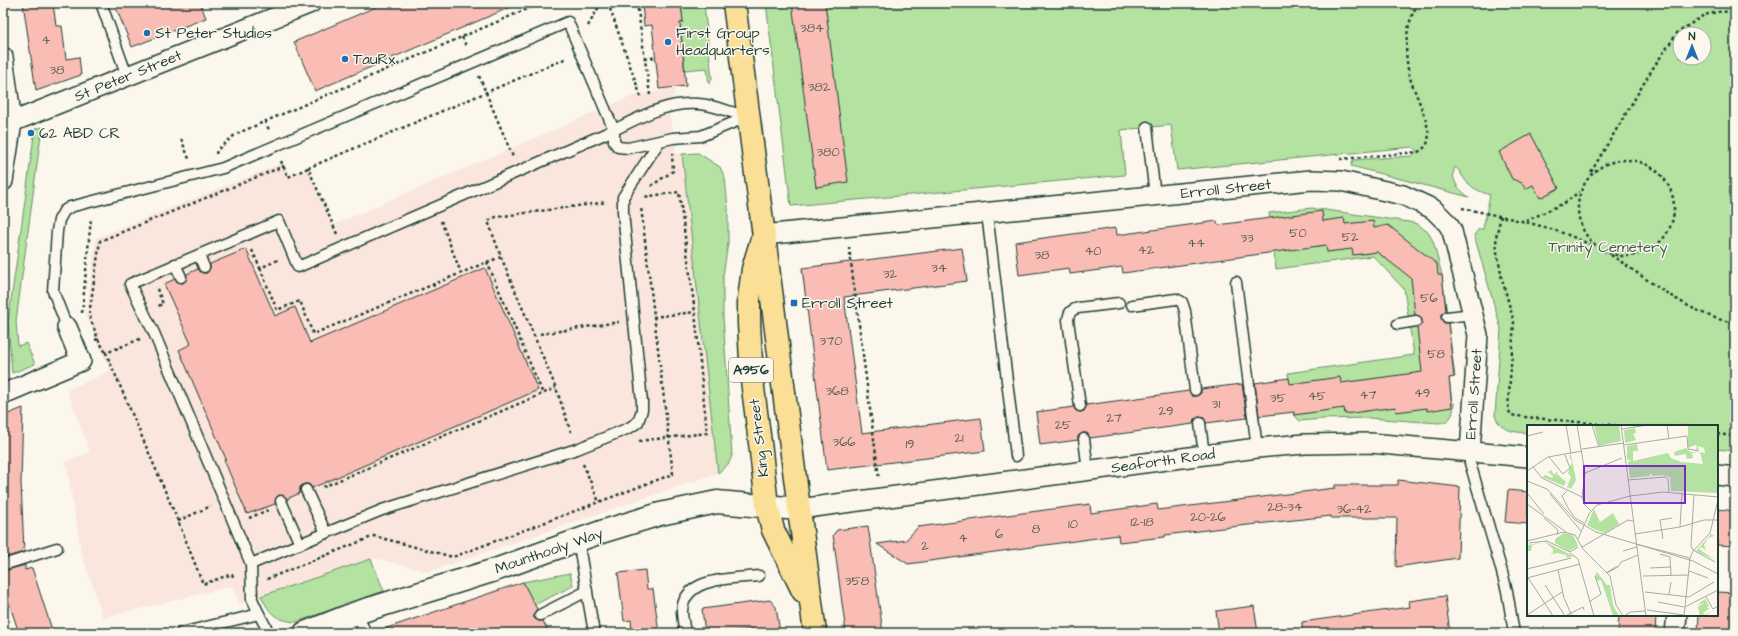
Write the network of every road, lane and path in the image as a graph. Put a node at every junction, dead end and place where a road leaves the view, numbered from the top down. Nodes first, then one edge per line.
1 (101, 3) edge
2 (311, 3) edge
3 (541, 3) edge
4 (601, 3) edge
5 (608, 3) edge
6 (637, 3) edge
7 (734, 3) edge
8 (1419, 3) edge
9 (1735, 12) edge
10 (462, 37) junction
11 (578, 44) junction
12 (3, 57) edge
13 (656, 57) dead end
14 (645, 59) junction
15 (473, 62) junction
16 (127, 76) junction
17 (486, 93) junction
18 (650, 95) dead end
19 (640, 98) dead end
20 (748, 117) junction
21 (12, 122) junction
22 (1147, 127) dead end
23 (614, 130) junction
24 (181, 139) dead end
25 (659, 142) junction
26 (514, 159) dead end
27 (215, 160) dead end
28 (1335, 160) dead end
29 (185, 164) dead end
30 (284, 166) dead end
31 (672, 171) dead end
32 (1591, 173) junction
33 (3, 181) edge
34 (645, 190) dead end
35 (1579, 192) junction
36 (640, 196) junction
37 (1155, 196) junction
38 (623, 200) junction
39 (88, 203) junction
40 (435, 207) junction
41 (987, 213) junction
42 (1486, 213) dead end
43 (1501, 216) junction
44 (1525, 221) junction
45 (846, 227) junction
46 (763, 235) junction
47 (330, 237) dead end
48 (1595, 247) junction
49 (252, 248) dead end
50 (199, 254) junction
51 (292, 254) junction
52 (1608, 254) junction
53 (501, 257) junction
54 (487, 262) junction
55 (204, 267) dead end
56 (260, 268) junction
57 (178, 271) junction
58 (461, 272) junction
59 (1236, 282) dead end
60 (433, 284) junction
61 (435, 289) dead end
62 (1119, 303) dead end
63 (1132, 305) dead end
64 (160, 313) dead end
65 (1473, 314) junction
66 (1447, 317) dead end
67 (1416, 321) dead end
68 (75, 322) junction
69 (1398, 324) dead end
70 (1735, 324) edge
71 (98, 339) junction
72 (76, 348) junction
73 (106, 354) dead end
74 (556, 388) junction
75 (1195, 390) dead end
76 (3, 394) edge
77 (543, 394) junction
78 (524, 396) dead end
79 (526, 402) junction
80 (1080, 406) dead end
81 (1200, 423) dead end
82 (1609, 425) edge
83 (1718, 434) edge
84 (1735, 436) edge
85 (668, 438) junction
86 (1084, 439) dead end
87 (1257, 448) junction
88 (577, 449) junction
89 (1470, 452) junction
90 (1204, 455) junction
91 (1016, 456) dead end
92 (1527, 457) edge
93 (1088, 471) junction
94 (673, 474) dead end
95 (1718, 475) edge
96 (1735, 477) edge
97 (307, 492) joint
98 (882, 498) junction
99 (224, 501) junction
100 (599, 502) dead end
101 (282, 503) joint
102 (767, 506) junction
103 (799, 509) junction
104 (244, 513) dead end
105 (178, 521) dead end
106 (326, 533) junction
107 (578, 540) junction
108 (300, 544) junction
109 (57, 548) dead end
110 (251, 564) junction
111 (3, 565) edge
112 (759, 576) dead end
113 (587, 592) junction
114 (812, 608) junction
115 (356, 613) junction
116 (259, 614) junction
117 (540, 615) dead end
118 (1677, 616) edge
119 (181, 633) edge
120 (268, 633) edge
121 (305, 633) edge
122 (366, 633) edge
123 (594, 633) edge
124 (684, 633) edge
125 (815, 633) edge
126 (1514, 633) edge
127 (1675, 633) edge

1 - 16 lane
2 - 16 street, St Peter Street
3 - 10 path
4 - 11 path
5 - 19 path
6 - 14 path
7 - 20 main road, King Street / A956
8 - 28 path
9 - 32 path
10 - 15 path
10 - 27 path
11 - 15 lane
11 - 17 path
11 - 23 lane
12 - 21 street
13 - 14 path
14 - 18 path
15 - 17 path
15 - 39 lane
16 - 21 street, St Peter Street
17 - 26 path
17 - 47 path
20 - 23 lane
20 - 25 lane
20 - 46 main road, King Street / A956
21 - 33 street
22 - 37 lane
23 - 25 lane
23 - 40 lane
24 - 29 path
25 - 38 lane
30 - 71 path
31 - 34 path
32 - 35 path
32 - 52 path
35 - 44 path
35 - 48 path
36 - 38 path
36 - 85 path
36 - 85 path
37 - 41 street, Erroll Street
37 - 65 street, Erroll Street
38 - 53 path
38 - 88 lane
39 - 68 path
39 - 68 lane
40 - 51 lane
40 - 58 path
41 - 45 street, Erroll Street
41 - 91 lane
42 - 43 path
43 - 44 path
43 - 82 path
44 - 48 path
45 - 46 street, Erroll Street
45 - 98 path
46 - 102 main road, King Street / A956
46 - 103 main road, King Street / A956
48 - 52 path
49 - 56 path
50 - 51 lane
50 - 55 lane
50 - 57 lane
51 - 56 path
52 - 70 path
53 - 54 path
53 - 74 path
54 - 58 path
54 - 77 path
56 - 60 path
57 - 64 path
57 - 99 lane
58 - 60 path
59 - 87 lane
60 - 61 path
62 - 80 lane
63 - 75 lane
65 - 66 lane
65 - 89 street, Erroll Street
67 - 69 lane
68 - 72 street
71 - 72 path
71 - 73 path
72 - 76 street
74 - 77 path
74 - 88 path
77 - 79 path
78 - 79 path
79 - 97 path
81 - 90 lane
83 - 84 path
85 - 94 path
86 - 93 lane
87 - 89 street, Seaforth Road
87 - 90 street, Seaforth Road
88 - 100 path
88 - 106 lane
89 - 92 street, Seaforth Road
89 - 126 lane
90 - 93 street, Seaforth Road
93 - 98 street, Seaforth Road
95 - 96 street
97 - 106 lane
98 - 103 street, Seaforth Road
99 - 105 path
99 - 110 lane
101 - 104 path
101 - 108 lane
102 - 103 main road, Mounthooly Way
102 - 107 main road, Mounthooly Way
102 - 114 main road, King Street / A956
103 - 114 main road, King Street / A956
106 - 108 lane
107 - 113 lane
107 - 115 main road, Mounthooly Way
108 - 110 lane
109 - 111 lane
110 - 116 lane
112 - 124 lane
113 - 117 lane
113 - 123 lane
114 - 125 main road, King Street / A956
115 - 121 main road, Mounthooly Way
115 - 122 lane
116 - 119 lane
116 - 120 lane
118 - 127 street

